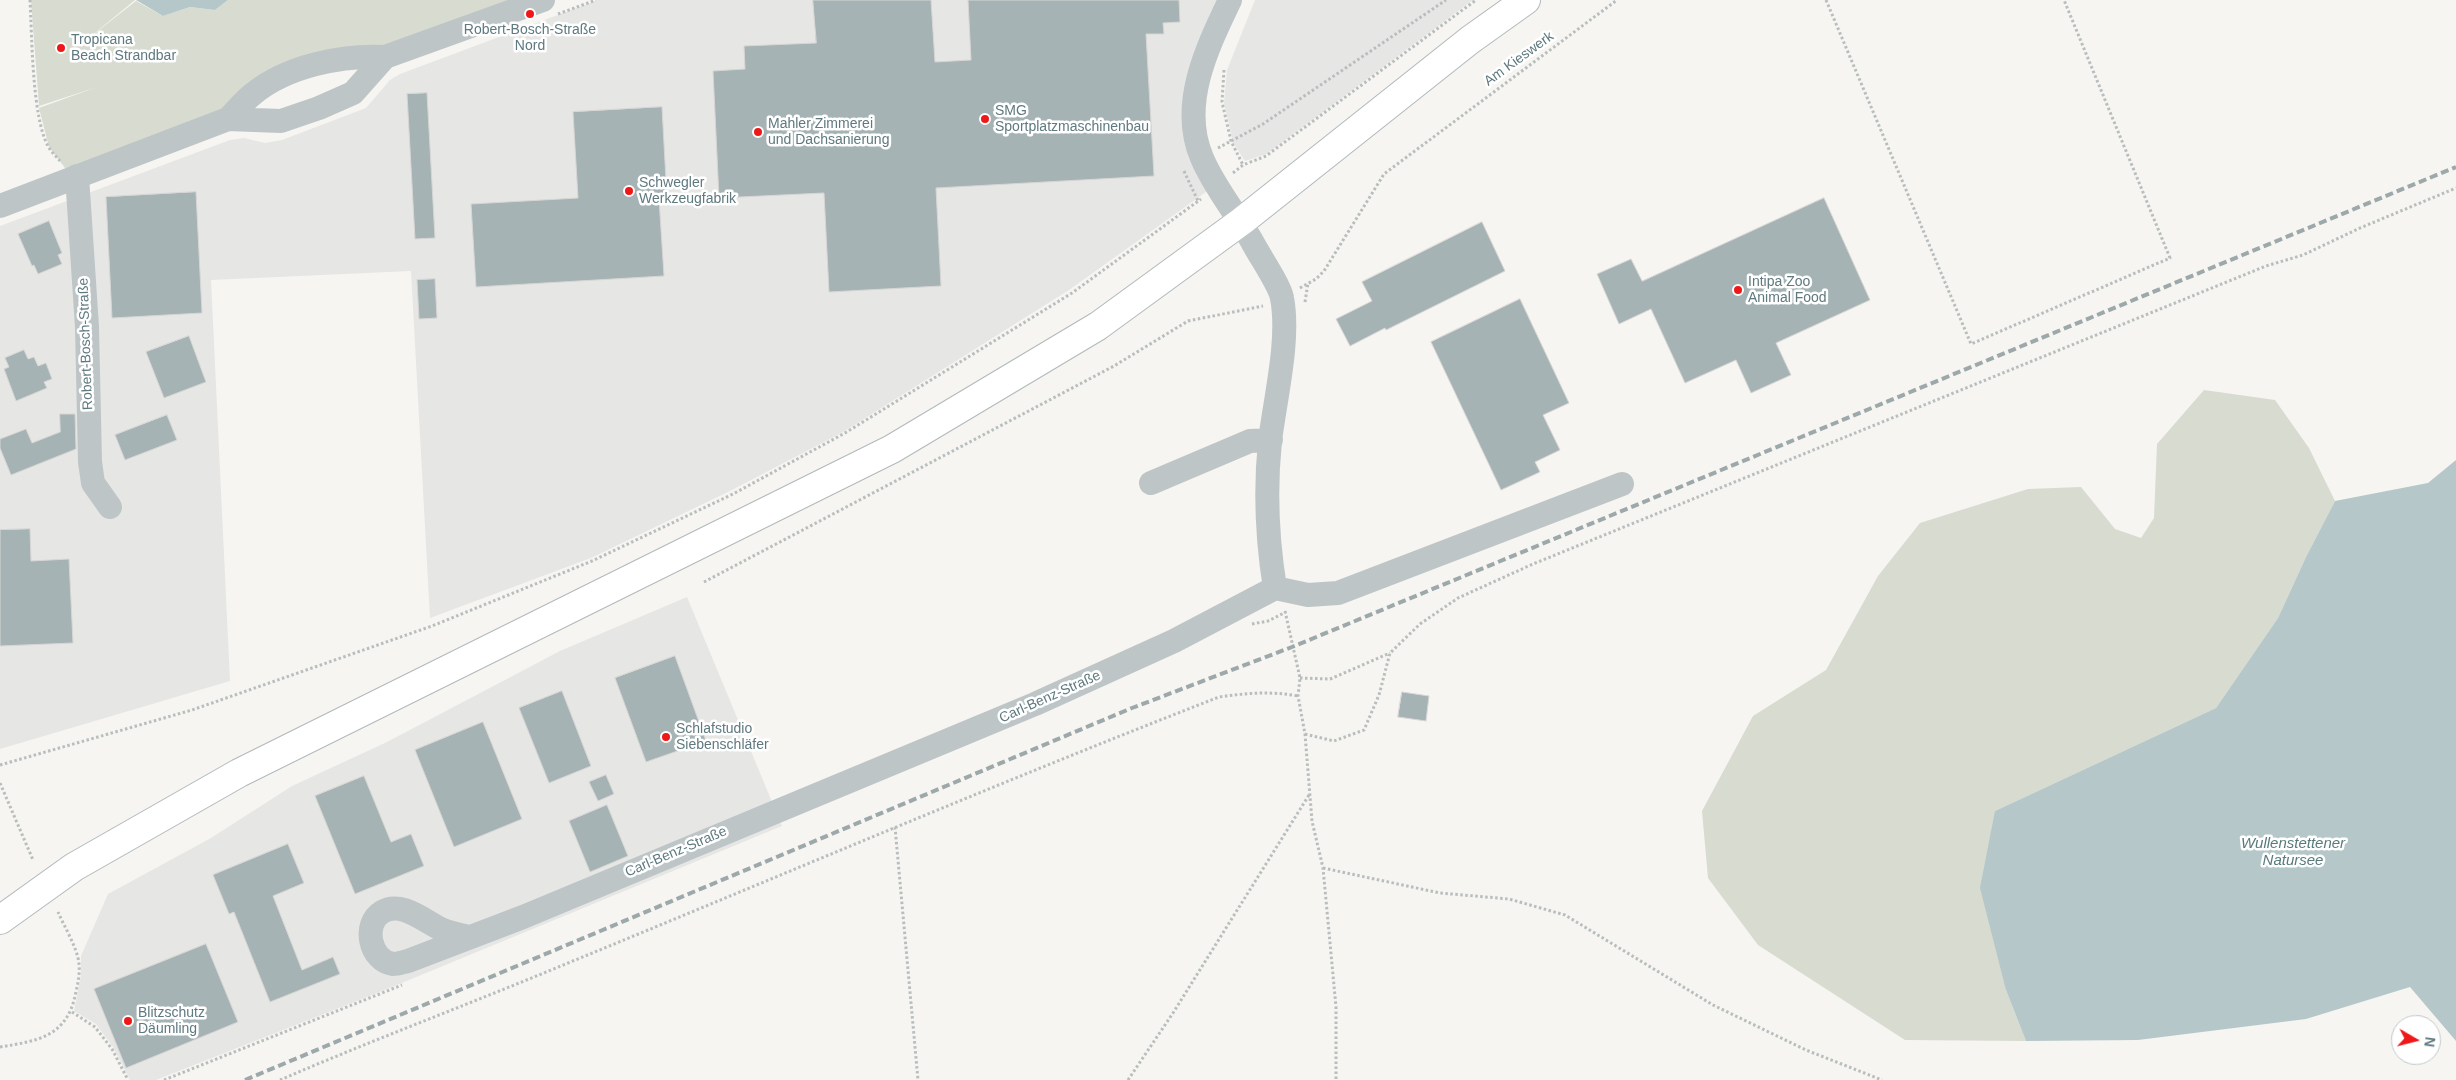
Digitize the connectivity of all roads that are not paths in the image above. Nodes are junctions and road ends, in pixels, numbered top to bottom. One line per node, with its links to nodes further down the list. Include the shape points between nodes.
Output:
1 (543, 0): 4 (street)
2 (1230, 0): 8 (street, via 1200,69 1193,108 1201,157)
3 (1526, 0): 8 (main road, via 1470,40)
4 (384, 57): 5 (street, via 338,58 305,68 268,83 252,94); 5 (street, via 353,93 319,108 281,121)
5 (228, 119): 6 (street)
6 (74, 178): 7 (street); 12 (street, Robert-Bosch-Straße, via 86,327 90,462 93,483)
7 (0, 206)
8 (1242, 221): 9 (street, via 1282,297 1283,338); 14 (main road, via 1098,326 892,449 239,773 74,867)
9 (1270, 440): 10 (street, via 1250,441); 13 (street, via 1268,545)
10 (1151, 483)
11 (1622, 484): 13 (street, via 1338,593)
12 (110, 507)
13 (1285, 598): 15 (street, Carl-Benz-Straße, via 1174,641 1035,704)
14 (0, 920)
15 (469, 937)

